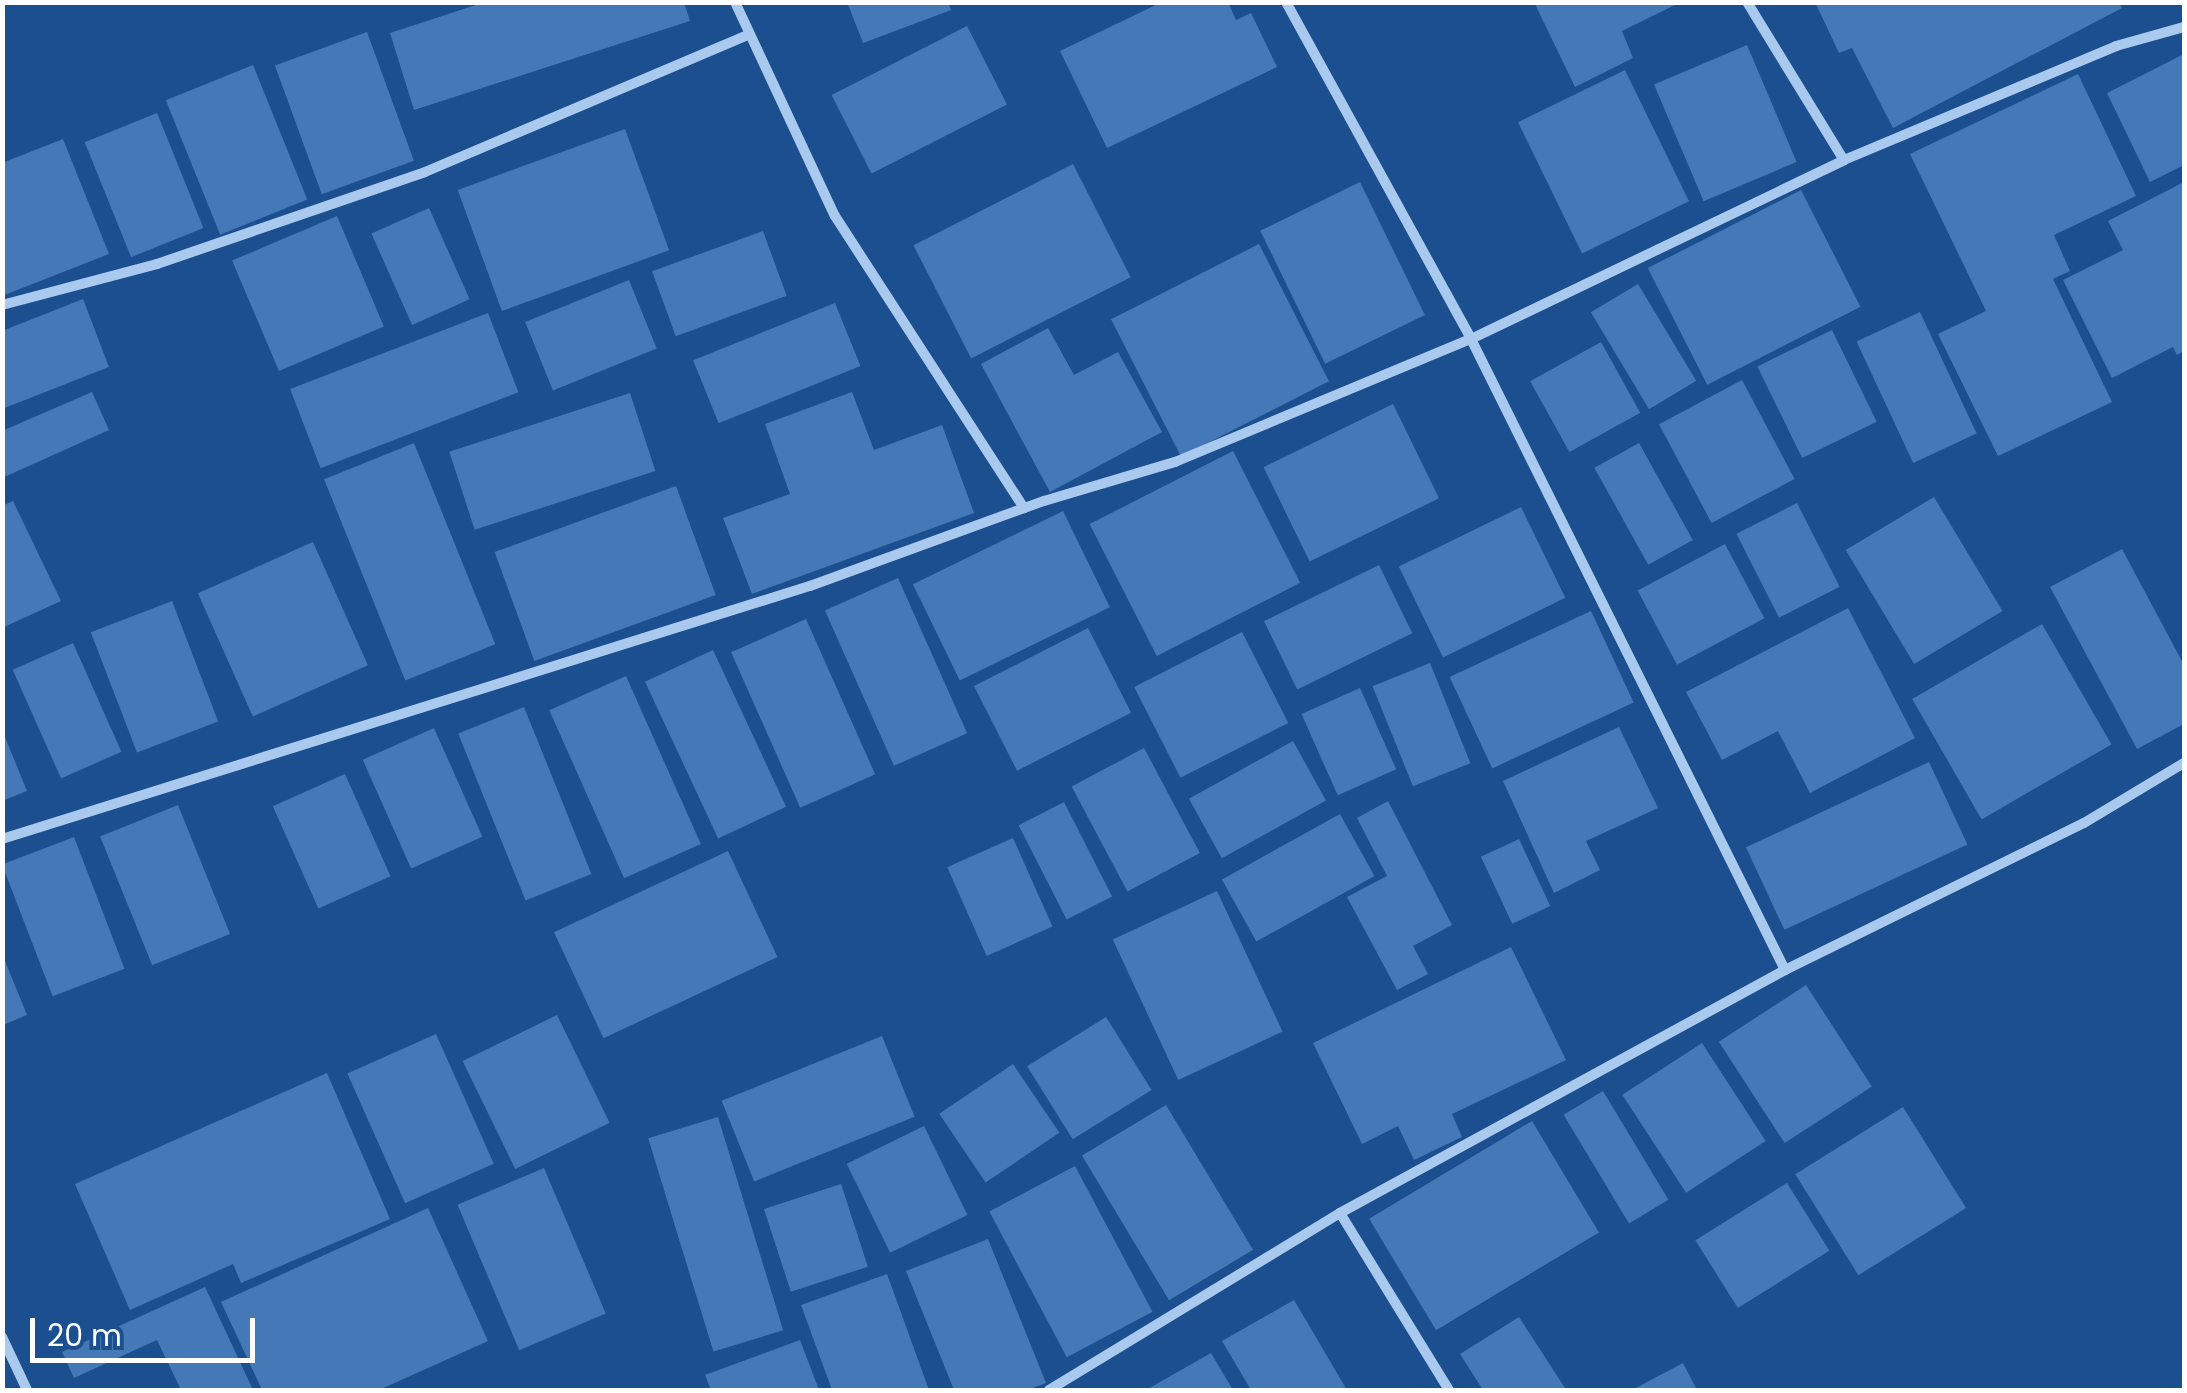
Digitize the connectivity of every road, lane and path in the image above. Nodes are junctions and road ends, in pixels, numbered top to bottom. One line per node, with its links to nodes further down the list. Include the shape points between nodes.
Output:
1 (735, 2): 5 (street)
2 (1286, 2): 8 (street)
3 (1747, 2): 6 (street)
4 (2184, 26): 6 (street, via 2116,46)
5 (746, 36): 7 (street, via 425,172 157,264); 9 (street, via 835,216)
6 (1844, 160): 8 (street)
7 (2, 306)
8 (1471, 339): 9 (street, via 1175,462); 12 (street)
9 (1024, 508): 11 (street, via 810,586)
10 (2184, 763): 12 (street, via 2084,822)
11 (2, 839)
12 (1785, 970): 13 (street)
13 (1340, 1214): 16 (street); 17 (street)
14 (2, 1336): 15 (street)
15 (27, 1390)
16 (1049, 1390)
17 (1449, 1390)

